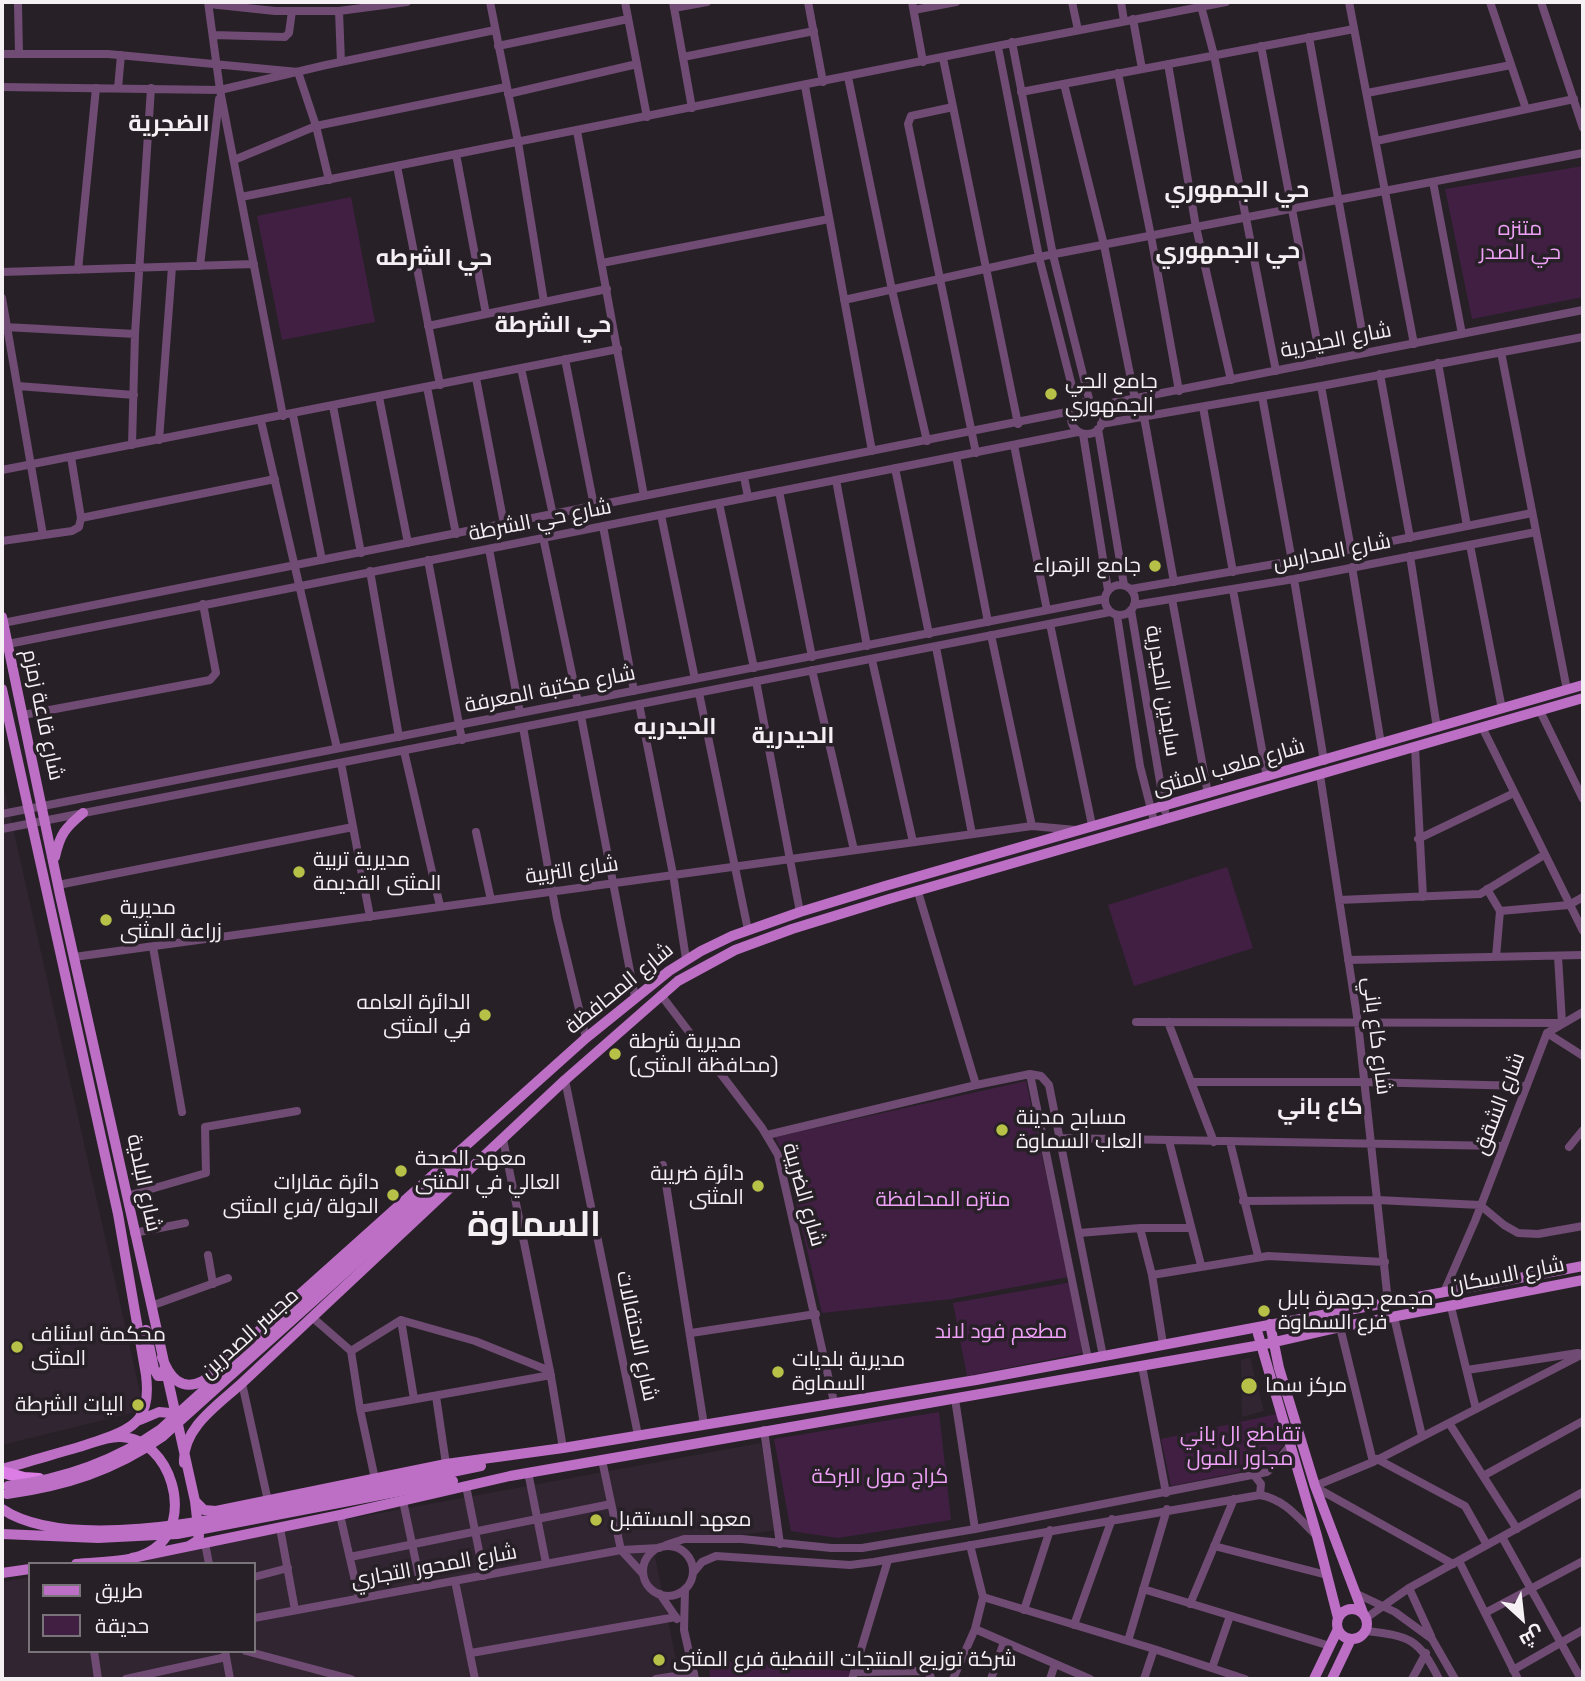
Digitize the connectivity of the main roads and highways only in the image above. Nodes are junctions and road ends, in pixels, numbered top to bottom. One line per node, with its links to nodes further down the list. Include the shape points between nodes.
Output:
1 (2, 620): 2 (main road, شارع قاعة زمزم)
2 (16, 680): 3 (main road); 12 (main road, شارع قاعة زمزم)
3 (2, 682)
4 (1583, 685): 7 (main road, شارع ملعب المثنى)
5 (2, 689): 13 (main road, شارع قاعة زمزم)
6 (1583, 698): 8 (main road, شارع ملعب المثنى)
7 (1405, 737): 8 (main road); 9 (main road, شارع ملعب المثنى, via 1208,794)
8 (1411, 748): 9 (main road, شارع ملعب المثنى)
9 (1165, 812): 11 (main road, شارع ملعب المثنى)
10 (83, 813): 14 (main road, via 66,828)
11 (1152, 816): 15 (main road, شارع ملعب المثنى, via 1092,825); 16 (main road, شارع ملعب المثنى)
12 (45, 821): 14 (main road, شارع البلدية)
13 (31, 824): 17 (main road, شارع البلدية)
14 (53, 863): 17 (main road, شارع البلدية, via 74,957)
15 (885, 886): 16 (main road); 18 (main road, شارع المحافظة, via 748,930 686,959 586,1038)
16 (889, 899): 19 (main road, شارع المحافظة, via 792,929 695,970 661,995)
17 (76, 992): 23 (main road, شارع البلدية); 29 (main road, شارع البلدية)
18 (482, 1133): 20 (main road, مجسر الصدرين); 29 (main road, via 203,1381 180,1384)
19 (499, 1143): 20 (main road, مجسر الصدرين); 36 (main road, via 192,1431)
20 (454, 1170): 39 (main road, مجسر الصدرين, bridge, via 168,1423 117,1455); 42 (main road, مجسر الصدرين, bridge, via 162,1437 88,1477)
21 (1583, 1266): 24 (main road, شارع الاسكان)
22 (1583, 1280): 25 (main road, شارع الاسكان)
23 (131, 1288): 29 (main road, via 158,1376 164,1374); 32 (main road, شارع البلدية, via 148,1392 146,1409)
24 (1270, 1324): 26 (main road, شارع الاسكان); 27 (main road)
25 (1308, 1333): 27 (main road, شارع الاسكان); 30 (main road, via 1291,1342)
26 (1258, 1335): 27 (main road, شارع الاسكان); 28 (main road); 30 (main road); 38 (main road, شارع الاسكان, via 1163,1344 517,1455)
27 (1273, 1342): 30 (main road)
28 (1211, 1353): 30 (main road, via 1247,1353); 40 (main road)
29 (163, 1362): 31 (main road, شارع البلدية)
30 (1275, 1369): 53 (main road); 54 (main road)
31 (176, 1425): 32 (main road, via 170,1413 163,1411); 36 (main road, شارع البلدية)
32 (131, 1427): 33 (main road)
33 (100, 1440): 35 (main road); 49 (main road, via 125,1437 142,1443 160,1459 172,1485 174,1514 166,1535 152,1551)
34 (2, 1462): 35 (main road)
35 (27, 1462): 37 (main road)
36 (184, 1463): 43 (main road, شارع البلدية)
37 (2, 1471): 39 (highway, bridge, via 33,1479)
38 (450, 1472): 40 (main road); 44 (main road, via 375,1479); 45 (main road, bridge, via 161,1527 51,1528 26,1522); 46 (main road, bridge, via 177,1534 98,1538)
39 (58, 1476): 41 (main road, مجسر الصدرين, bridge)
40 (510, 1476): 47 (main road)
41 (2, 1487)
42 (2, 1495)
43 (195, 1502): 44 (main road, via 212,1511); 48 (main road, شارع البلدية, via 200,1536)
44 (242, 1506): 47 (main road, via 232,1510 230,1522 236,1533)
45 (2, 1508)
46 (2, 1534)
47 (250, 1534): 48 (main road)
48 (187, 1547): 49 (main road)
49 (132, 1558): 50 (main road)
50 (97, 1562)
51 (28, 1569): 52 (main road)
52 (2, 1573)
53 (1364, 1616): 54 (main road, via 1346,1610); 55 (main road, via 1366,1631)
54 (1338, 1623): 55 (main road, via 1341,1634); 56 (main road)
55 (1351, 1639): 57 (main road)
56 (1314, 1679)
57 (1332, 1679)

